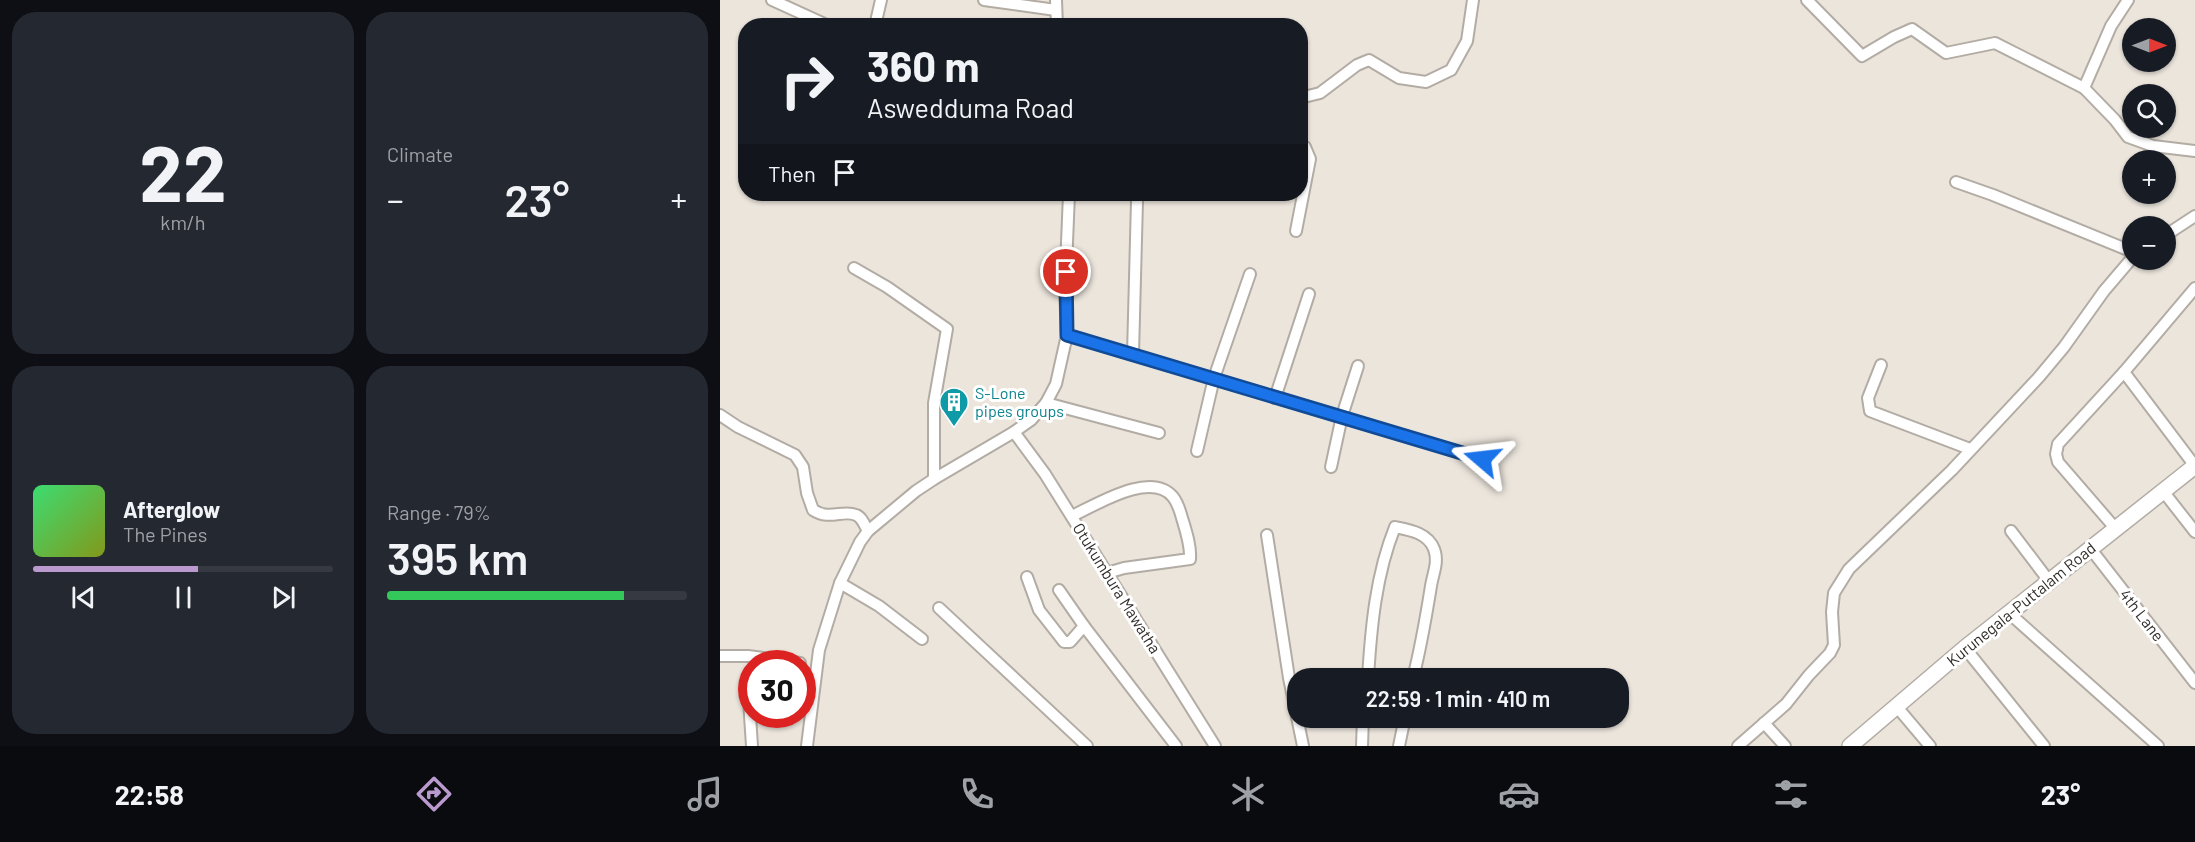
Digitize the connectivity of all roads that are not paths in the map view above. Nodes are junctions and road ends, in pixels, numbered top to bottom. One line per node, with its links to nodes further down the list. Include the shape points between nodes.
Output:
1 (772, 0): 8 (street)
2 (881, 0): 9 (street)
3 (984, 0): 7 (street)
4 (1473, 0): 11 (street, via 1467,41 1451,70 1426,82 1399,78 1369,60 1320,93)
5 (1807, 0): 10 (street, via 1862,56 1912,29 1946,53 1995,43)
6 (2128, 0): 10 (street, via 2111,26)
7 (1056, 5)
8 (811, 18)
9 (876, 18)
10 (2084, 88): 12 (street, via 2128,136 2153,147)
11 (1308, 96)
12 (2195, 151)
13 (1308, 154): 14 (street)
14 (1308, 169)
15 (1956, 182): 22 (street)
16 (1069, 201): 28 (street)
17 (1137, 201): 29 (street)
18 (1302, 201): 21 (street)
19 (2195, 216): 20 (street)
20 (2176, 229)
21 (1296, 231)
22 (2122, 247)
23 (854, 267): 45 (street, via 947,329 934,403)
24 (2122, 270): 40 (street, via 2039,377)
25 (1250, 274): 33 (street)
26 (2194, 292): 32 (street)
27 (1310, 294): 34 (street)
28 (1067, 335): 29 (street); 35 (street, via 1056,384)
29 (1133, 354): 33 (street)
30 (1881, 365): 40 (street, via 1868,398 1870,411)
31 (1358, 366): 37 (street)
32 (2124, 372): 43 (street); 48 (street, via 2067,433 2056,454 2058,462)
33 (1214, 378): 34 (street); 41 (street)
34 (1275, 398): 37 (street)
35 (1046, 403): 38 (street); 39 (street)
36 (720, 415): 49 (street, via 795,455 803,467 813,510 826,516 855,514)
37 (1342, 416): 42 (street); 44 (street)
38 (1014, 432): 45 (street); 47 (street, Otukumbura Mawatha)
39 (1159, 433)
40 (1970, 448): 71 (street, via 1849,569 1834,593 1834,645 1830,653)
41 (1197, 450)
42 (1482, 459)
43 (2195, 466): 46 (highway, Kurunegala-Puttalam Road)
44 (1331, 467)
45 (934, 479): 49 (street)
46 (2163, 491): 48 (highway, Kurunegala-Puttalam Road); 51 (street)
47 (1072, 516): 54 (street, Otukumbura Mawatha); 54 (street, via 1146,485 1173,495 1184,522 1190,559)
48 (2115, 528): 53 (highway, Kurunegala-Puttalam Road)
49 (868, 531): 57 (street)
50 (2011, 531): 56 (street)
51 (2195, 532)
52 (1267, 535): 81 (street)
53 (2090, 548): 56 (highway, Kurunegala-Puttalam Road); 69 (street, 4th Lane)
54 (1107, 573): 80 (street, Otukumbura Mawatha)
55 (1027, 577): 61 (street, via 1039,610 1064,642 1070,642)
56 (2049, 581): 60 (highway, Kurunegala-Puttalam Road)
57 (840, 583): 62 (street, via 879,606); 66 (street)
58 (1059, 590): 61 (street)
59 (939, 608): 78 (street)
60 (2009, 613): 63 (highway, Kurunegala-Puttalam Road); 89 (street)
61 (1084, 626): 79 (street)
62 (922, 639)
63 (1965, 648): 70 (highway, Kurunegala-Puttalam Road); 88 (street)
64 (720, 656): 65 (street)
65 (738, 656)
66 (816, 666)
67 (1369, 668): 68 (street, via 1381,571 1395,527 1430,541 1436,558)
68 (1416, 668)
69 (2195, 683)
70 (1897, 706): 86 (highway, Kurunegala-Puttalam Road); 87 (street)
71 (1764, 723): 84 (street); 85 (street)
72 (751, 728): 76 (street)
73 (809, 728): 77 (street)
74 (1363, 728): 82 (street)
75 (1402, 728): 83 (street)
76 (752, 746)
77 (807, 746)
78 (1087, 746)
79 (1176, 746)
80 (1215, 746)
81 (1303, 746)
82 (1362, 746)
83 (1398, 746)
84 (1738, 746)
85 (1785, 746)
86 (1850, 746)
87 (1930, 746)
88 (2044, 746)
89 (2158, 746)

